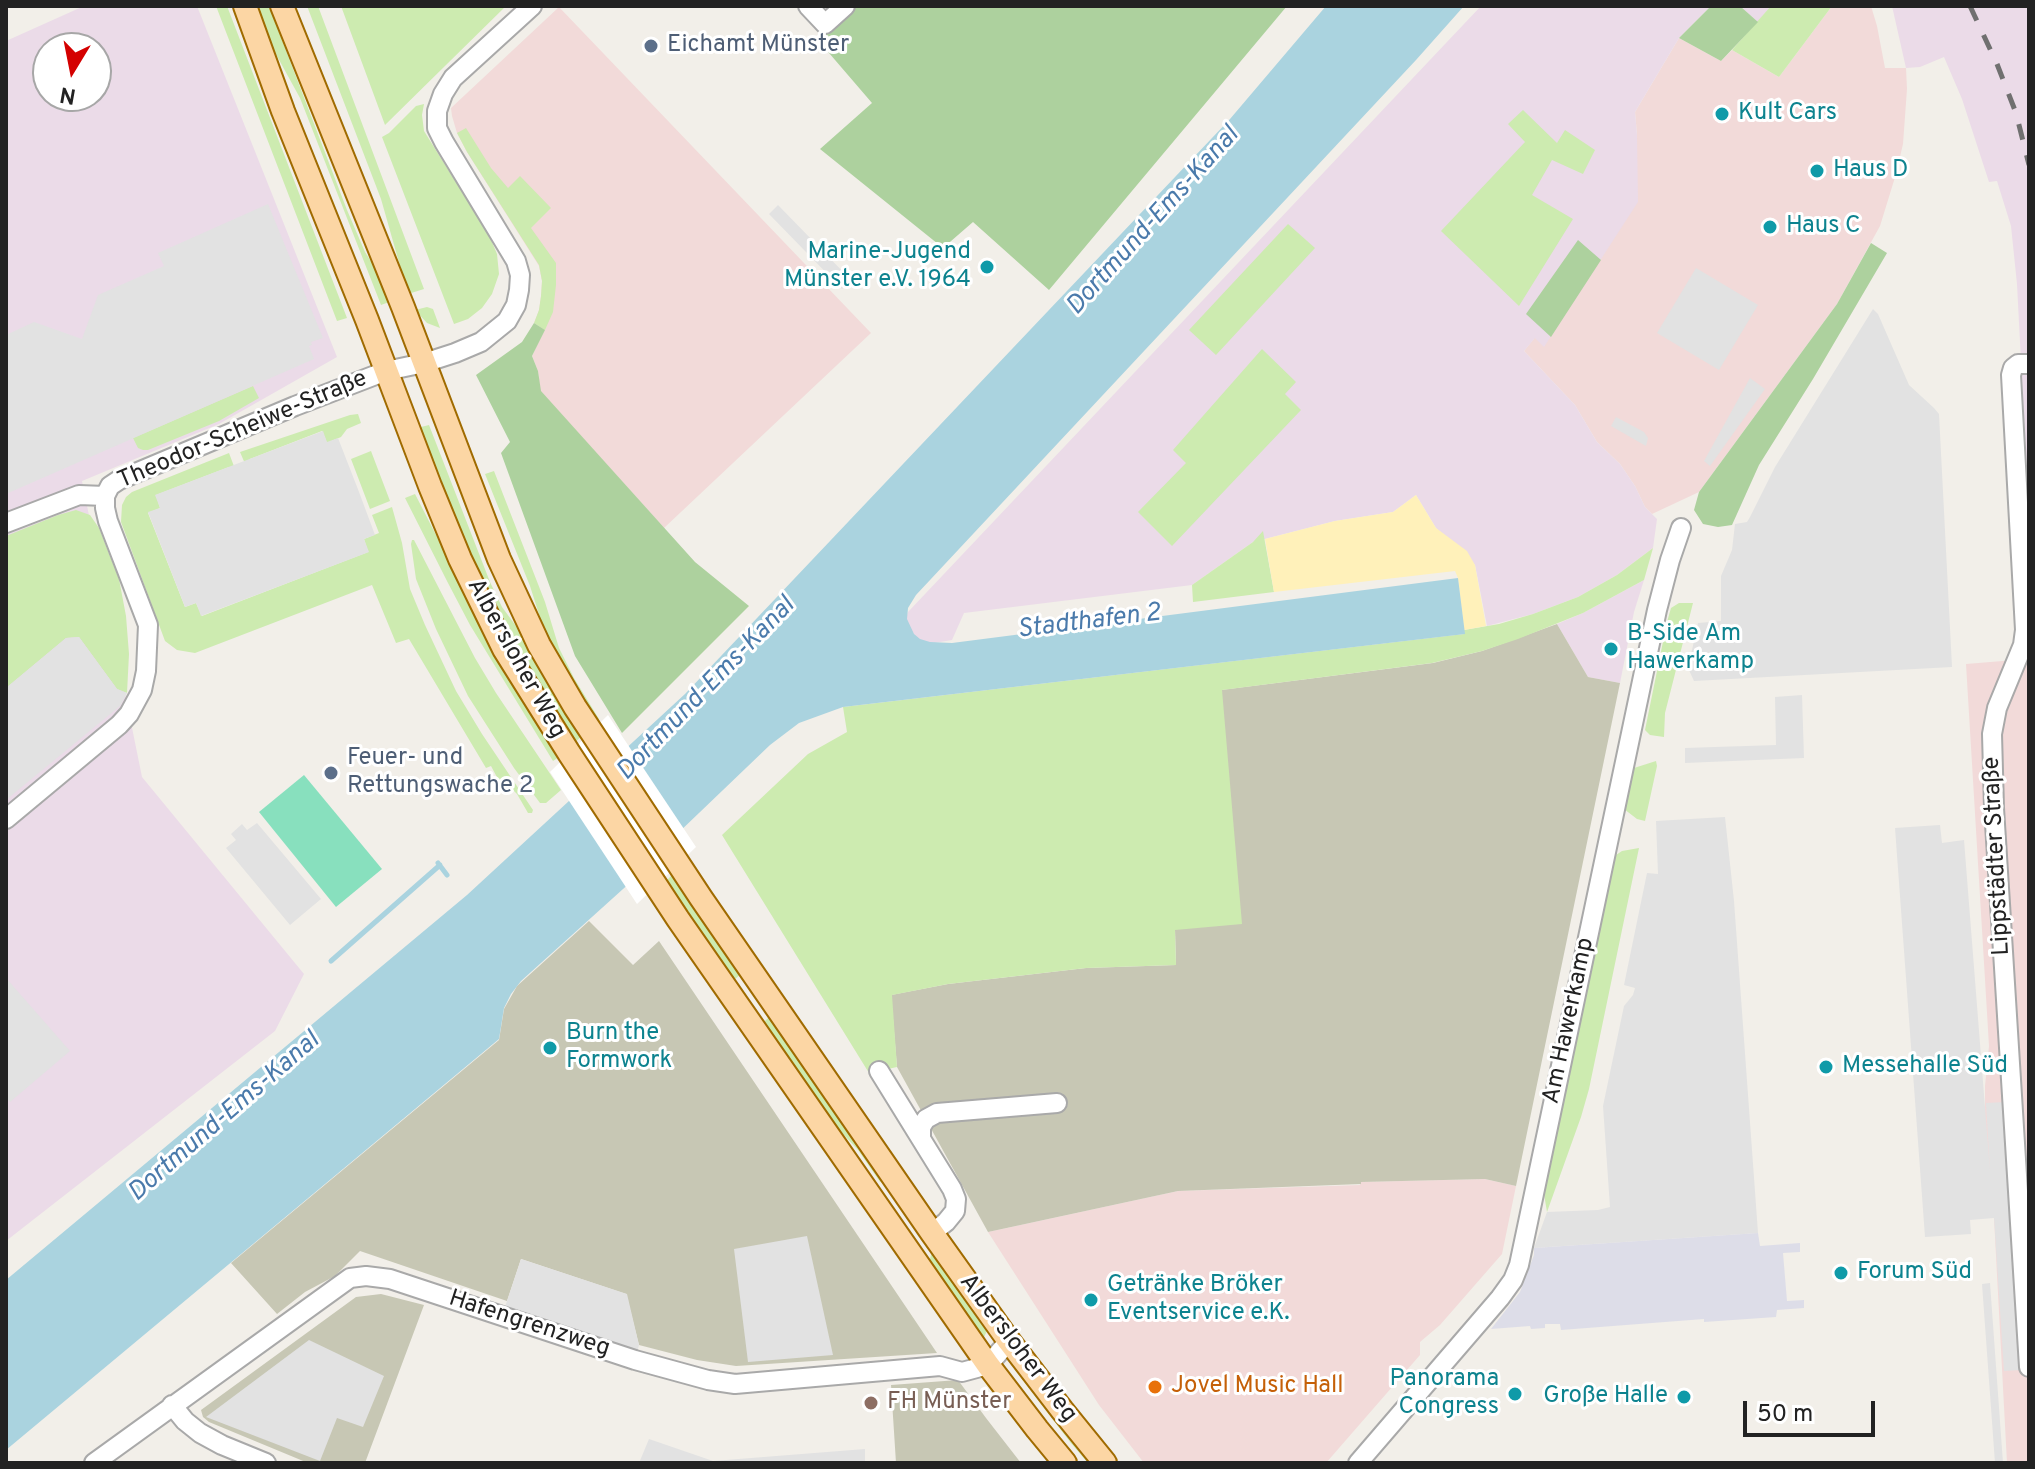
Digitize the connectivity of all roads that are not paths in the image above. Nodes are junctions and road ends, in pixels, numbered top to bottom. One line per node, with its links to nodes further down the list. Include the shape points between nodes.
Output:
1 (245, 6): 8 (main road, Albersloher Weg)
2 (282, 6): 6 (main road, Albersloher Weg)
3 (532, 6): 6 (street, Theodor-Scheiwe-Straße, via 453,78 437,111 444,142 516,261 516,305 507,321 481,342)
4 (808, 6): 5 (street, via 825,24)
5 (845, 6)
6 (424, 363): 8 (street, Theodor-Scheiwe-Straße); 16 (main road, Albersloher Weg, via 499,559 539,645 678,864)
7 (2029, 364): 20 (street, Lippstädter Straße, via 2018,364 2011,375 2025,630 1993,722 1992,751)
8 (386, 371): 9 (street, Theodor-Scheiwe-Straße, via 119,480); 17 (main road, Albersloher Weg, via 460,559 504,649 656,885)
9 (105, 496): 10 (street, Theodor-Scheiwe-Straße, via 79,495); 12 (street, Theodor-Scheiwe-Straße, via 108,521 148,625 142,690 119,725)
10 (6, 523)
11 (1681, 528): 26 (street, Am Hawerkamp, via 1657,610 1519,1265 1500,1298)
12 (6, 819)
13 (879, 1071): 15 (street)
14 (1057, 1103): 15 (street, via 937,1113 926,1119)
15 (921, 1138): 16 (street, via 956,1199 955,1211)
16 (932, 1233): 17 (main road); 18 (main road, Albersloher Weg)
17 (906, 1249): 19 (main road, Albersloher Weg)
18 (1009, 1341): 19 (street); 25 (main road, Albersloher Weg)
19 (988, 1365): 21 (street, Hafengrenzweg, via 962,1372 940,1366 735,1384 635,1360 390,1279 366,1276 350,1278); 24 (main road, Albersloher Weg)
20 (2029, 1367)
21 (172, 1405): 22 (street, Hafengrenzweg); 23 (street, via 200,1433)
22 (94, 1463)
23 (266, 1463)
24 (1065, 1463)
25 (1105, 1463)
26 (1358, 1463)

